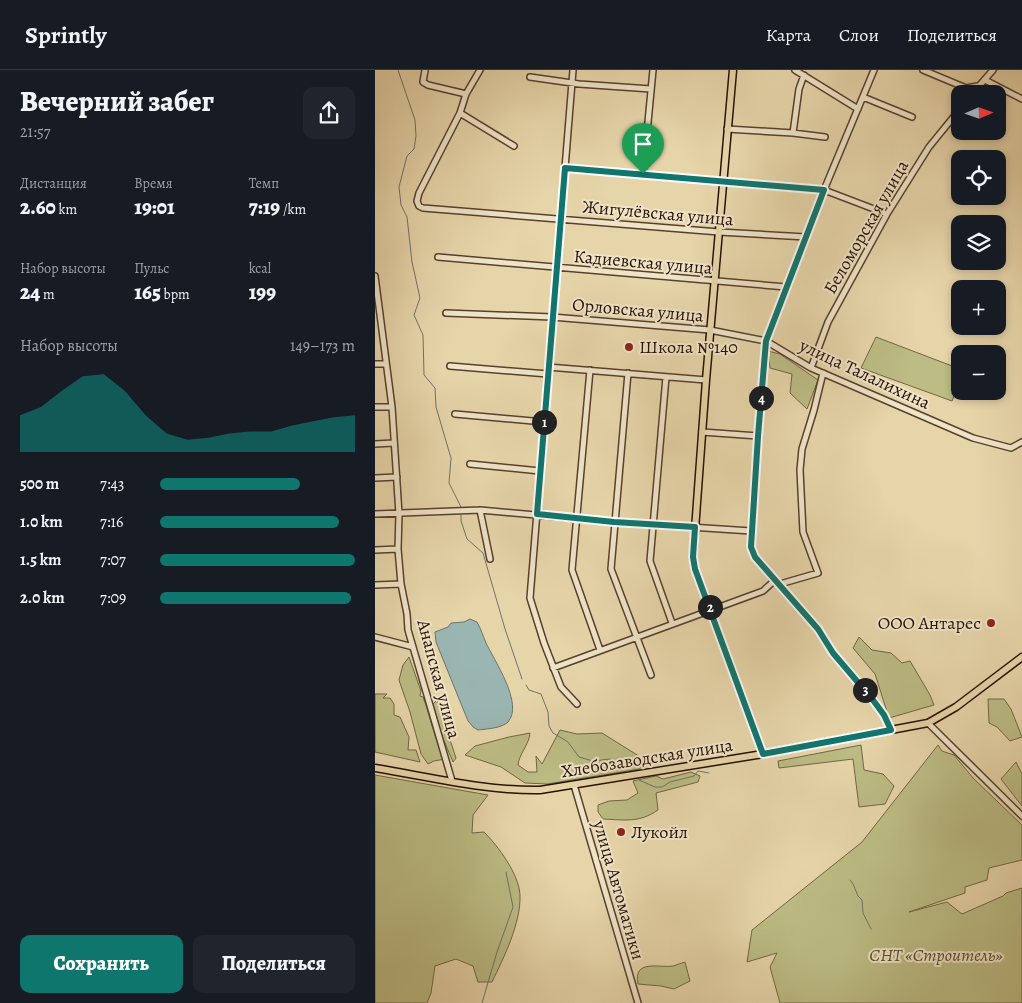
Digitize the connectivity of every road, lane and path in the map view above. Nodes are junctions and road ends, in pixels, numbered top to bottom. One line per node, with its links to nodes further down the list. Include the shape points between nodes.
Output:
1 (425, 70): 17 (street, via 423,82 428,85)
2 (480, 70): 17 (street)
3 (573, 70): 13 (street)
4 (653, 70): 16 (street)
5 (733, 70): 24 (main road)
6 (795, 70): 10 (street)
7 (874, 70): 18 (street)
8 (923, 70): 14 (street)
9 (993, 70): 12 (street)
10 (805, 75): 20 (street); 25 (street, via 799,88)
11 (530, 77): 13 (street)
12 (985, 80): 15 (street); 19 (street)
13 (571, 82): 16 (street); 28 (street)
14 (959, 85)
15 (979, 85)
16 (651, 88): 29 (street)
17 (466, 94): 21 (street)
18 (863, 97): 20 (street); 22 (street)
19 (1022, 99)
20 (858, 109): 31 (street)
21 (460, 113): 27 (street); 33 (street, Жигулёвская улица, via 419,193 419,206)
22 (912, 117)
23 (951, 120): 32 (street, Беломорская улица, via 929,146)
24 (727, 130): 25 (street); 30 (main road)
25 (793, 133): 26 (street)
26 (825, 137)
27 (514, 146)
28 (565, 168): 29 (street); 33 (street)
29 (643, 174): 30 (street)
30 (723, 182): 31 (street); 34 (main road)
31 (824, 190): 32 (street); 35 (street)
32 (887, 214): 50 (street, Беломорская улица, via 828,322)
33 (561, 218): 34 (street, Жигулёвская улица); 37 (street)
34 (719, 232): 35 (street, Жигулёвская улица); 39 (main road)
35 (806, 238): 40 (street)
36 (437, 257): 37 (street, Кадиевская улица)
37 (557, 268): 39 (street, Кадиевская улица); 43 (street)
38 (375, 276): 42 (street, Анапская улица)
39 (715, 282): 40 (street, Кадиевская улица); 44 (main road)
40 (786, 287): 45 (street)
41 (446, 313): 43 (street, Орловская улица)
42 (377, 314): 47 (street, Анапская улица, via 385,344)
43 (552, 317): 44 (street, Орловская улица); 49 (street)
44 (711, 330): 45 (street, Орловская улица); 56 (main road)
45 (766, 341): 50 (street, улица Талалихина); 62 (street)
46 (375, 364): 47 (street)
47 (386, 364): 58 (street, Анапская улица)
48 (451, 366): 54 (street)
49 (549, 367): 51 (street); 54 (street)
50 (811, 368): 53 (street, улица Талалихина)
51 (590, 370): 52 (street); 74 (street)
52 (628, 373): 55 (street); 75 (street)
53 (823, 373): 63 (street, улица Талалихина, via 973,438 1011,448); 82 (street, via 800,470 803,532 819,573)
54 (548, 374): 60 (street)
55 (666, 376): 56 (street); 76 (street)
56 (706, 380): 61 (main road)
57 (375, 407): 58 (street)
58 (392, 407): 64 (street, Анапская улица)
59 (455, 414): 60 (street)
60 (544, 422): 67 (street)
61 (702, 432): 62 (street); 77 (main road)
62 (758, 436): 78 (street)
63 (1022, 442)
64 (393, 443): 65 (street); 68 (street, Анапская улица)
65 (375, 444)
66 (470, 464): 67 (street)
67 (540, 471): 73 (street)
68 (397, 477): 69 (street); 72 (street, Анапская улица)
69 (375, 478)
70 (480, 510): 72 (street); 73 (street); 81 (street)
71 (375, 514): 72 (street)
72 (399, 514): 79 (street, Анапская улица)
73 (537, 514): 74 (street); 92 (street, via 530,598)
74 (577, 518): 75 (street); 90 (street, via 572,570)
75 (614, 522): 76 (street); 88 (street, via 611,569)
76 (653, 523): 77 (street); 86 (street, via 650,562)
77 (695, 527): 78 (street); 85 (main road, via 695,569)
78 (751, 531): 82 (street, via 755,557)
79 (398, 549): 80 (street); 83 (street, Анапская улица)
80 (375, 550)
81 (490, 559)
82 (777, 582): 85 (street, via 763,591); 96 (street, via 873,700)
83 (401, 584): 84 (street); 89 (street, Анапская улица)
84 (375, 586)
85 (711, 610): 86 (street); 97 (main road)
86 (672, 623): 88 (street)
87 (375, 637): 89 (street)
88 (636, 637): 90 (street); 93 (street)
89 (413, 647): 99 (street, Анапская улица)
90 (601, 650): 92 (street)
91 (1022, 658): 95 (main road, Хлебозаводская улица, via 956,707)
92 (553, 668): 94 (street, via 561,687)
93 (651, 676)
94 (577, 704)
95 (928, 723): 96 (main road, Хлебозаводская улица); 101 (street)
96 (891, 730): 97 (main road, Хлебозаводская улица)
97 (763, 754): 100 (main road, Хлебозаводская улица)
98 (375, 768): 99 (main road, Хлебозаводская улица)
99 (452, 781): 100 (main road, Хлебозаводская улица, via 514,791)
100 (575, 785): 102 (street, улица Автоматики)
101 (1022, 816)
102 (638, 1003)

